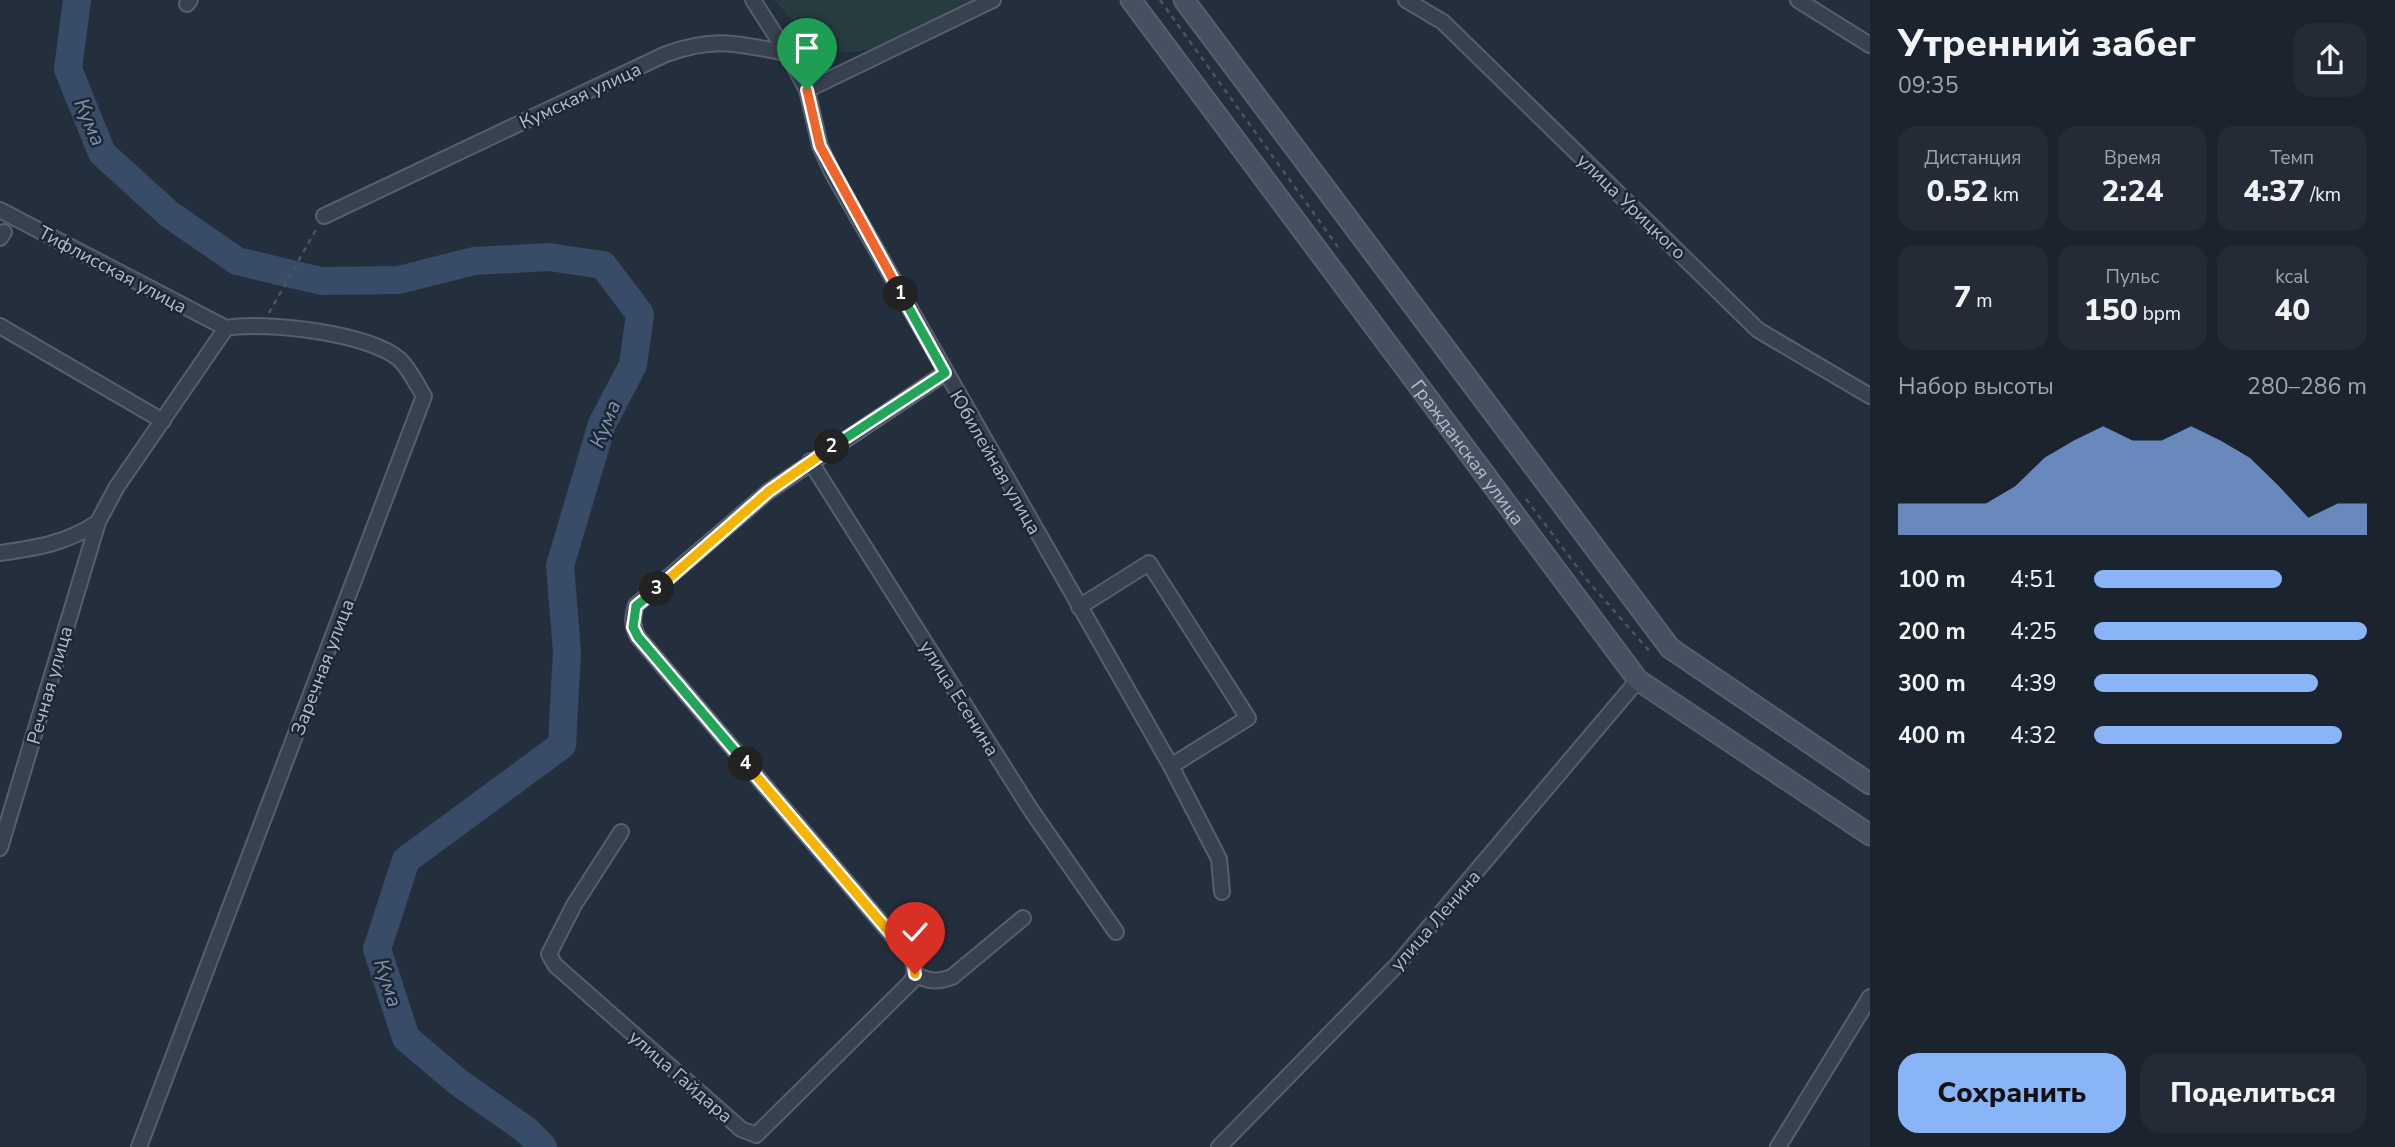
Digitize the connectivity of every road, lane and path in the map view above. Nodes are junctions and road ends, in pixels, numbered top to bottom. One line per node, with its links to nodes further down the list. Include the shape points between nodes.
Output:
1 (753, 0): 8 (street)
2 (993, 0): 9 (street)
3 (1131, 0): 22 (street, Гражданская улица)
4 (1184, 0): 24 (street, via 1670,648)
5 (1406, 0): 16 (street, улица Урицкого, via 1443,22 1758,330)
6 (1798, 0): 7 (street)
7 (1870, 45)
8 (787, 53): 9 (street, Юбилейная улица); 11 (street, Кумская улица, via 726,42 697,43)
9 (807, 90): 15 (street, Юбилейная улица, via 820,146 832,172)
10 (0, 210): 14 (street, Тифлисская улица)
11 (324, 216): 12 (path)
12 (262, 325): 14 (street, Заречная улица); 33 (street, Заречная улица, via 370,342 401,360 424,396)
13 (0, 326): 17 (street)
14 (226, 328): 17 (street, Речная улица)
15 (945, 373): 18 (street); 21 (street, Юбилейная улица)
16 (1870, 396)
17 (163, 421): 19 (street, Речная улица)
18 (810, 461): 30 (street, улица Есенина, via 1031,810); 31 (street, via 636,606 633,627 913,960)
19 (98, 522): 20 (street, via 78,536 44,547); 27 (street, Речная улица)
20 (0, 553)
21 (1079, 607): 23 (street, Юбилейная улица); 23 (street, via 1149,563 1248,718)
22 (1638, 680): 26 (street, Гражданская улица); 34 (street, улица Ленина, via 1397,965)
23 (1171, 766): 28 (street, Юбилейная улица, via 1219,859)
24 (1870, 784)
25 (621, 832): 31 (street, улица Гайдара, via 549,954 555,965 741,1129 756,1135 766,1129)
26 (1870, 835)
27 (0, 848)
28 (1222, 892)
29 (1023, 918): 31 (street, via 952,977 925,980)
30 (1116, 932)
31 (915, 974)
32 (1870, 997): 35 (street)
33 (139, 1147)
34 (1219, 1147)
35 (1778, 1147)

